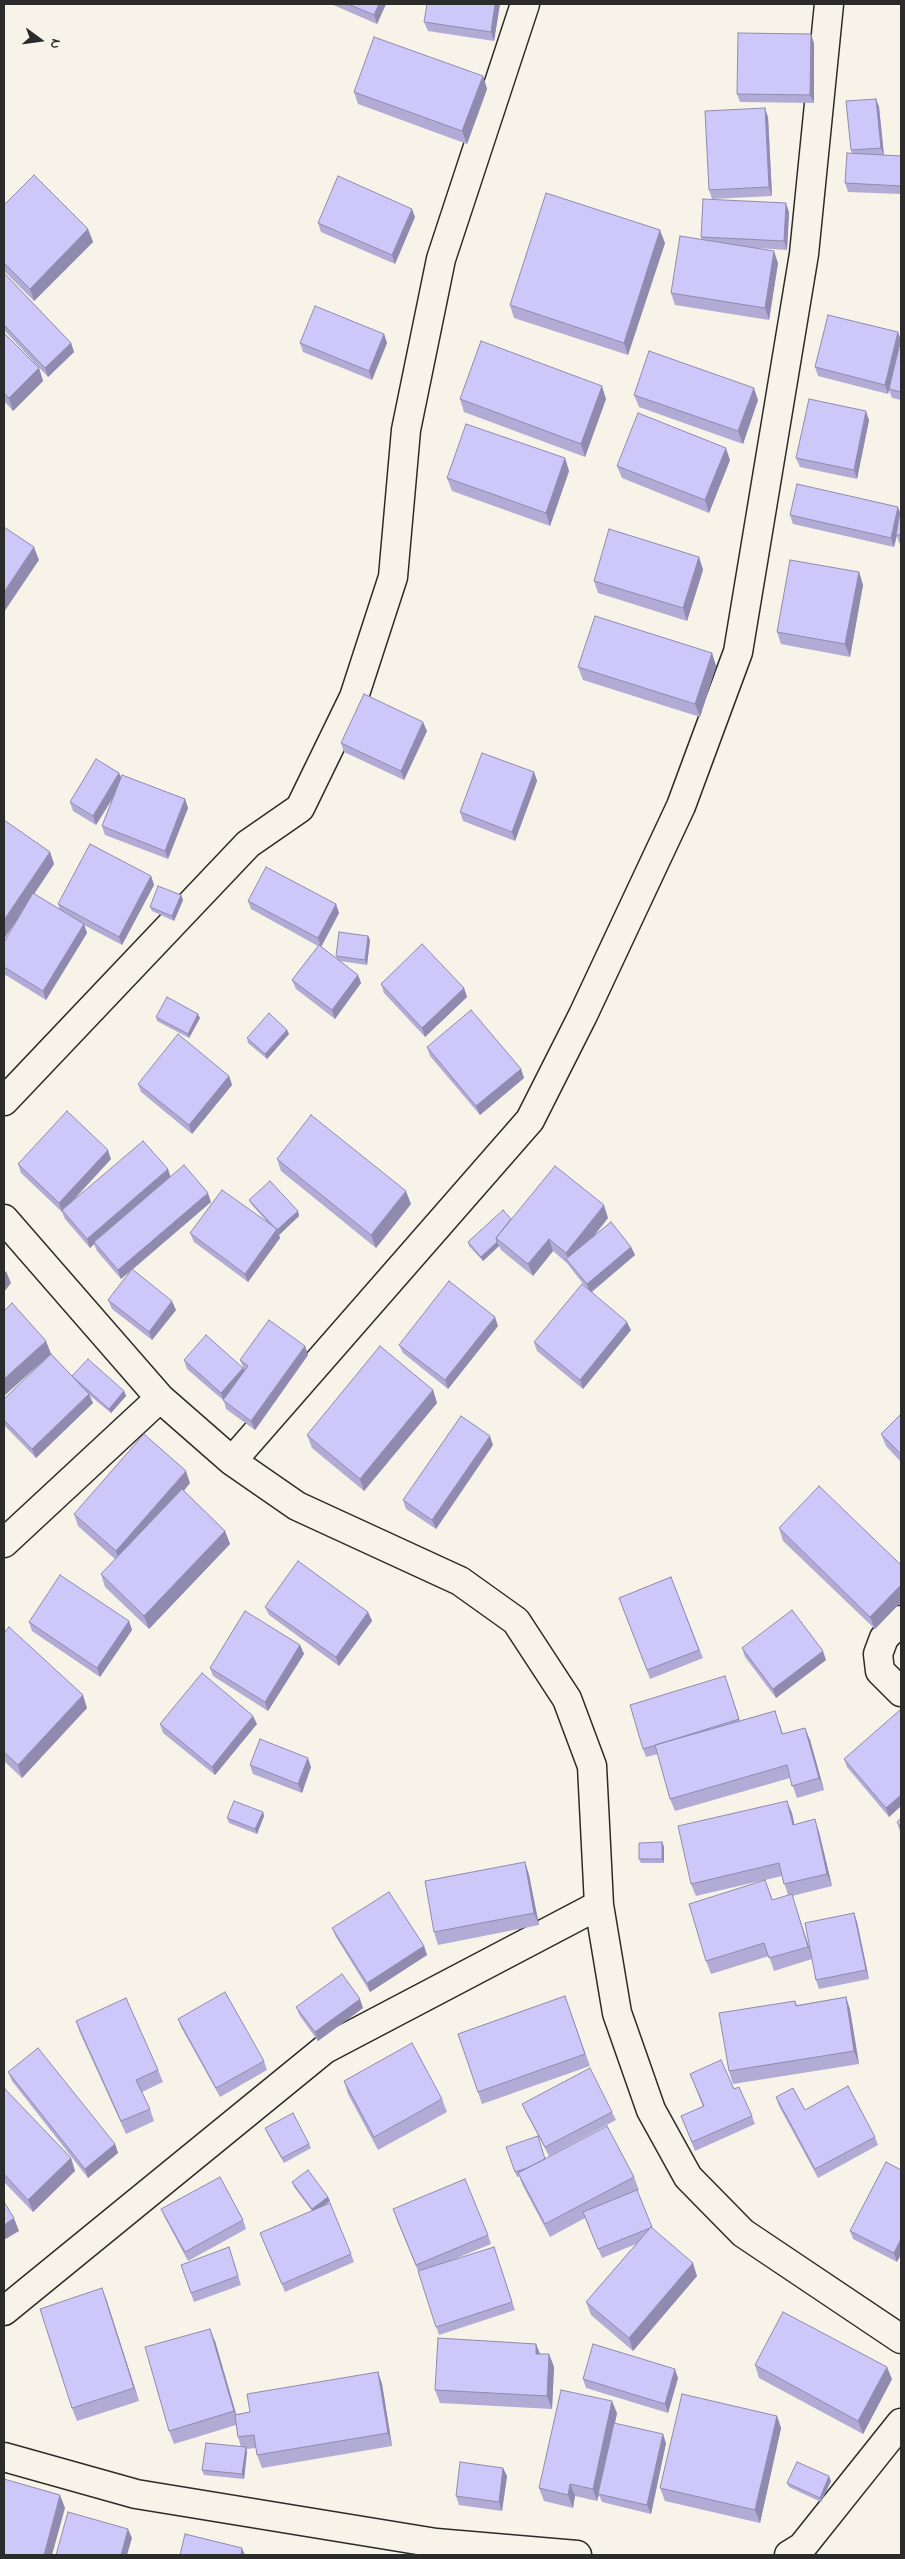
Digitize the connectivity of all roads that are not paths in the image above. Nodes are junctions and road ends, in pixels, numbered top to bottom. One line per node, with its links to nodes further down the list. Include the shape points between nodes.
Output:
1 (525, 4): 3 (street, via 441,259 406,430 393,577 354,697 300,808 248,844)
2 (829, 4): 6 (street, via 804,254 738,652 681,806 530,1120)
3 (4, 1101)
4 (4, 1219): 5 (street)
5 (160, 1398): 6 (street); 7 (street)
6 (232, 1461): 10 (street, via 297,1506 460,1581 516,1621 567,1699 592,1766)
7 (4, 1543)
8 (901, 1620): 9 (street, via 884,1638 878,1654 880,1670)
9 (901, 1692)
10 (599, 1906): 11 (street, via 324,2049); 12 (street, via 616,2013 651,2110 688,2177 742,2233)
11 (4, 2311)
12 (901, 2339)
13 (901, 2423): 16 (street, via 802,2547)
14 (4, 2457): 15 (street, via 136,2494 436,2543)
15 (577, 2555)
16 (789, 2555)

